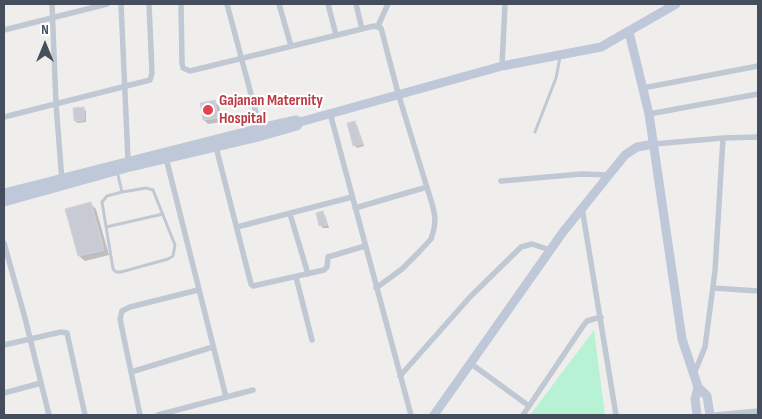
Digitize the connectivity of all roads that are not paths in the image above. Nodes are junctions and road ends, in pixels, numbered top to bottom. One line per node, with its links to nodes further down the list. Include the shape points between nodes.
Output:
1 (52, 4): 13 (street)
2 (107, 4): 13 (street)
3 (121, 4): 24 (street)
4 (149, 4): 24 (street, via 151,77 146,82)
5 (181, 4): 21 (street, via 183,68 190,71)
6 (227, 4): 21 (street)
7 (280, 4): 19 (street)
8 (328, 4): 18 (street)
9 (356, 4): 15 (street)
10 (388, 4): 14 (street)
11 (505, 4): 22 (street)
12 (676, 4): 17 (main road)
13 (53, 18): 16 (street); 28 (street)
14 (378, 26): 15 (street); 26 (street, via 384,33)
15 (362, 29): 18 (street)
16 (4, 30)
17 (629, 32): 20 (main road, via 601,47); 25 (main road)
18 (336, 35): 19 (street)
19 (291, 46): 21 (street)
20 (560, 55): 22 (main road); 34 (lane, via 556,78)
21 (241, 58): 33 (street)
22 (502, 66): 26 (main road)
23 (758, 66): 25 (street)
24 (125, 87): 28 (street); 40 (street)
25 (643, 88): 30 (main road)
26 (398, 94): 29 (main road); 45 (street)
27 (758, 94): 30 (street)
28 (56, 104): 31 (street); 44 (street)
29 (330, 113): 32 (main road); 48 (street)
30 (649, 114): 37 (main road)
31 (4, 117)
32 (300, 122): 33 (main road, via 296,120); 38 (main road, via 297,126)
33 (260, 128): 40 (main road)
34 (535, 132)
35 (758, 137): 36 (street)
36 (723, 138): 37 (street); 62 (street)
37 (654, 144): 42 (main road, via 630,150); 72 (main road, via 682,339)
38 (216, 147): 39 (main road); 55 (street)
39 (166, 158): 41 (main road); 63 (street)
40 (128, 160): 44 (main road)
41 (117, 171): 44 (main road); 46 (lane)
42 (609, 175): 43 (street); 51 (main road)
43 (501, 181)
44 (62, 182): 47 (main road); 49 (main road)
45 (427, 187): 50 (street); 61 (street, via 435,218 431,239 402,269)
46 (122, 192): 52 (lane, via 153,190); 54 (lane, via 107,196 102,202)
47 (4, 193)
48 (352, 197): 50 (street); 53 (street)
49 (4, 202)
50 (355, 208): 57 (street)
51 (582, 208): 58 (main road); 65 (street)
52 (163, 214): 54 (lane); 54 (lane, via 175,245 173,256 121,272 114,269)
53 (290, 214): 55 (street); 59 (street)
54 (106, 227)
55 (237, 227): 60 (street, via 252,286)
56 (4, 243): 66 (street)
57 (365, 246): 59 (street, via 330,256 326,269); 61 (street)
58 (550, 250): 70 (main road); 73 (street, via 532,244 521,247 470,297)
59 (308, 274): 60 (street)
60 (296, 277): 67 (street)
61 (376, 288): 73 (street)
62 (713, 288): 64 (street); 72 (street, via 705,347)
63 (198, 290): 69 (street); 71 (street, via 130,306 122,311 120,318)
64 (758, 291)
65 (601, 317): 79 (street, via 583,326); 88 (street)
66 (30, 338): 68 (street); 74 (street); 82 (street, via 67,333)
67 (312, 340)
68 (4, 344)
69 (213, 347): 71 (street); 78 (street)
70 (470, 363): 79 (street); 86 (main road)
71 (130, 372): 83 (street)
72 (694, 374): 75 (main road)
73 (400, 376): 85 (street)
74 (41, 383): 77 (street); 81 (street)
75 (698, 388): 89 (main road, via 695,399); 90 (main road, via 707,396)
76 (253, 390): 78 (street)
77 (4, 393)
78 (226, 397): 84 (street)
79 (529, 406): 87 (street)
80 (758, 411): 91 (street)
81 (49, 415)
82 (85, 415)
83 (140, 415)
84 (158, 415)
85 (411, 415)
86 (434, 415)
87 (523, 415)
88 (616, 415)
89 (697, 415)
90 (710, 415)
91 (716, 415)

